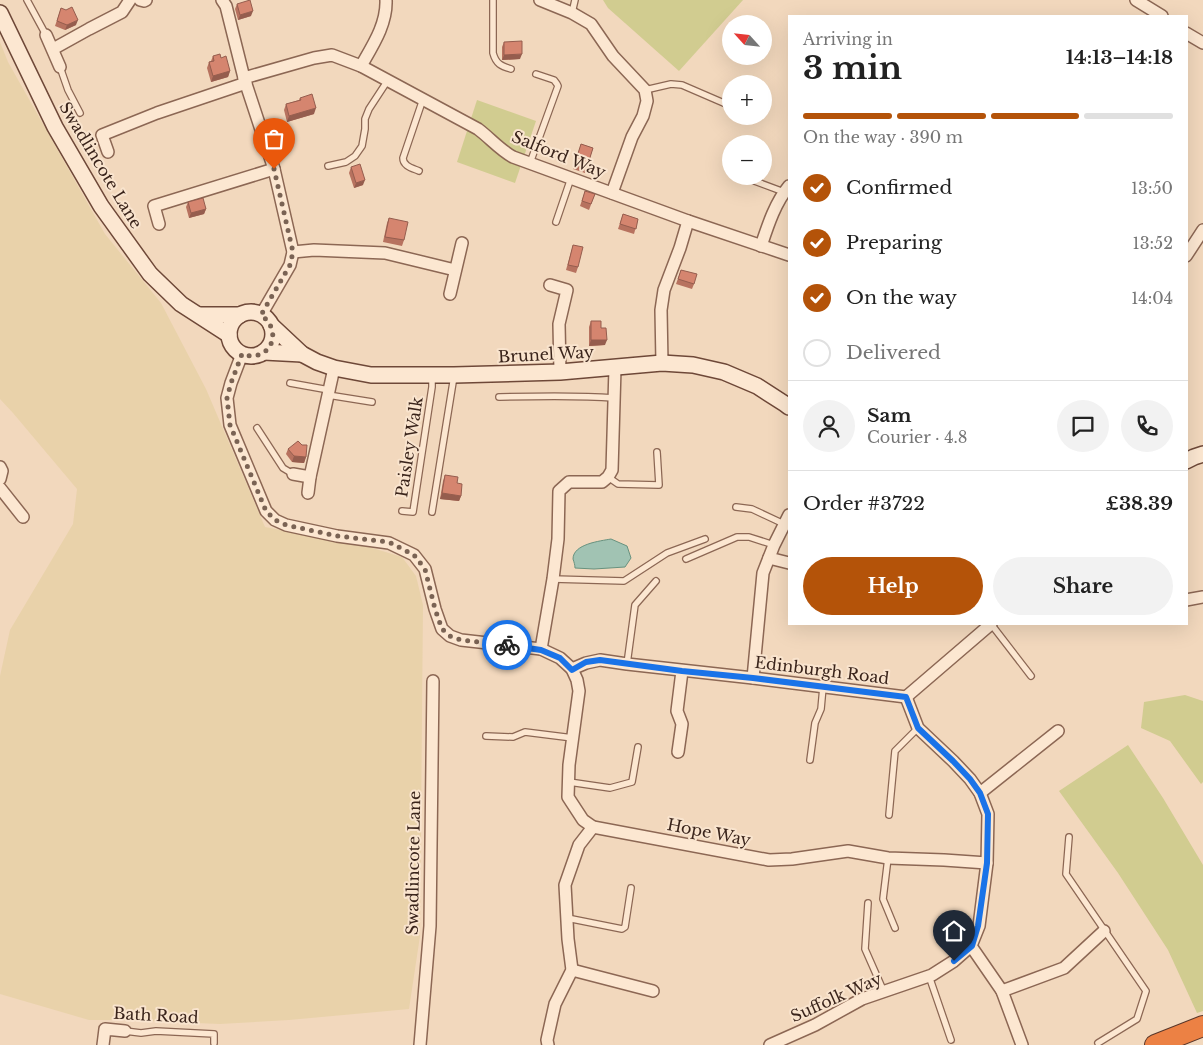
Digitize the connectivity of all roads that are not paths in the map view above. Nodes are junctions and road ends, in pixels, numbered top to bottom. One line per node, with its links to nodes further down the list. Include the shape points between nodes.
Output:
1 (27, 0): 16 (lane)
2 (130, 0): 18 (street, via 122,12)
3 (140, 0): 4 (street)
4 (146, 0)
5 (222, 0): 23 (street)
6 (386, 0): 19 (street, via 381,31)
7 (493, 0): 21 (lane, via 494,59)
8 (540, 0): 13 (street)
9 (575, 0): 13 (lane)
10 (1136, 0): 11 (street)
11 (1150, 3): 14 (street)
12 (0, 13): 50 (street, Swadlincote Lane, via 55,127 101,206 150,274 181,304)
13 (572, 13): 25 (street, via 591,24 613,56)
14 (1161, 15)
15 (1188, 33): 17 (street)
16 (46, 34): 18 (street)
17 (1203, 43)
18 (53, 49): 20 (street)
19 (361, 66): 23 (street, Salford Way, via 332,55); 24 (street, Salford Way)
20 (60, 67): 28 (lane)
21 (511, 69)
22 (536, 74): 30 (lane, via 554,80 558,86)
23 (245, 80): 29 (street, Salford Way, via 102,135); 32 (street)
24 (388, 80): 26 (street, Salford Way); 31 (lane, via 369,109 362,146 346,162)
25 (645, 90): 27 (lane, via 682,85); 37 (street, via 643,116)
26 (423, 99): 30 (street, Salford Way, via 478,129 504,152); 33 (lane, via 403,158 405,165)
27 (722, 102)
28 (80, 113)
29 (108, 152)
30 (530, 163): 34 (street, Salford Way)
31 (328, 166)
32 (274, 169): 40 (street, via 154,206); 44 (street)
33 (418, 171)
34 (571, 178): 37 (street, Salford Way); 39 (lane)
35 (772, 185): 36 (lane)
36 (786, 189): 43 (street, via 769,220)
37 (612, 193): 38 (street, Salford Way)
38 (688, 221): 43 (street, Salford Way); 57 (street, via 664,290)
39 (556, 222)
40 (159, 224)
41 (1203, 230): 45 (street)
42 (462, 243): 47 (street)
43 (761, 246): 46 (street, Salford Way)
44 (293, 252): 47 (street, via 385,253); 52 (street)
45 (1188, 253)
46 (788, 256)
47 (455, 270): 49 (street)
48 (550, 286): 60 (street, via 567,290 558,324)
49 (450, 294)
50 (200, 315): 51 (street); 53 (street, Swadlincote Lane)
51 (240, 315): 52 (street, via 253,312); 53 (street, via 232,323)
52 (266, 320): 54 (street, via 273,331 273,338); 56 (street, Brunel Way)
53 (229, 335): 55 (street, via 234,348)
54 (264, 352): 55 (street, via 252,356); 56 (street, Brunel Way)
55 (242, 354): 97 (street, via 227,398 230,425 266,511 275,520 337,536 389,542 414,555 425,569 442,629 450,636)
56 (302, 354): 58 (street, Brunel Way)
57 (662, 363): 59 (street, Brunel Way); 68 (street, Brunel Way, via 724,372 757,386)
58 (334, 368): 61 (street, Brunel Way, via 371,375); 64 (street)
59 (615, 368): 60 (street, Brunel Way); 66 (street)
60 (560, 372): 62 (street, Brunel Way)
61 (432, 375): 62 (street, Brunel Way); 82 (lane, Paisley Walk, via 413,512)
62 (454, 375): 83 (lane)
63 (290, 383): 64 (lane)
64 (329, 393): 67 (lane); 76 (street)
65 (499, 397): 66 (lane)
66 (614, 398): 77 (street, via 612,470)
67 (372, 402)
68 (788, 405)
69 (257, 428): 75 (lane, via 283,468)
70 (657, 452): 77 (lane, via 659,485 618,484)
71 (1188, 452): 72 (street)
72 (1203, 452): 73 (street)
73 (1188, 459)
74 (0, 467): 78 (street)
75 (293, 474): 76 (street)
76 (310, 476): 80 (street)
77 (608, 477): 91 (street, via 602,482 569,482 559,491)
78 (0, 480)
79 (0, 488): 84 (street)
80 (308, 493)
81 (736, 508): 85 (lane, via 752,509)
82 (402, 511)
83 (432, 512)
84 (23, 517)
85 (787, 520): 87 (street)
86 (705, 539): 91 (lane, via 667,553 624,581)
87 (774, 544): 88 (street); 89 (lane, via 736,537)
88 (768, 558): 90 (street); 102 (street, via 763,573)
89 (686, 559)
90 (788, 563)
91 (553, 579): 97 (street)
92 (656, 581): 98 (lane, via 635,605)
93 (1203, 597): 94 (street)
94 (1188, 600)
95 (990, 625): 105 (street)
96 (992, 625): 101 (lane)
97 (541, 650): 99 (street, via 560,658)
98 (627, 664): 99 (street, Edinburgh Road, via 600,660 586,662); 100 (street, Edinburgh Road)
99 (572, 670): 109 (street, via 579,691)
100 (682, 671): 102 (street, Edinburgh Road); 111 (street, via 677,711 682,724)
101 (1031, 676)
102 (753, 678): 104 (street, Edinburgh Road)
103 (433, 681): 138 (street, Swadlincote Lane, via 430,926)
104 (822, 687): 105 (street, Edinburgh Road); 112 (lane, via 821,709 815,723)
105 (906, 697): 106 (street, Edinburgh Road)
106 (918, 728): 114 (street, Edinburgh Road, via 953,761); 115 (lane, via 895,752)
107 (1058, 730): 114 (street)
108 (486, 736): 109 (lane, via 513,738 525,732)
109 (573, 738): 113 (street)
110 (638, 747): 113 (lane, via 632,782 610,788)
111 (678, 752)
112 (810, 760)
113 (569, 782): 116 (street, via 568,797 583,820)
114 (980, 793): 119 (street, Edinburgh Road, via 988,814)
115 (889, 815)
116 (593, 827): 118 (street, Hope Way, via 769,860 848,851); 122 (street, via 579,845 565,885)
117 (1069, 836): 124 (lane, via 1066,874)
118 (888, 858): 119 (street, Hope Way); 123 (lane, via 883,899)
119 (987, 863): 125 (street)
120 (631, 888): 122 (lane, via 625,928 622,930)
121 (868, 903): 130 (lane, via 865,949)
122 (567, 918): 126 (street)
123 (895, 928)
124 (1104, 931): 129 (street, via 1064,968); 135 (lane, via 1146,991 1137,1019)
125 (972, 946): 127 (street, Suffolk Way); 129 (street)
126 (572, 970): 128 (street); 139 (street, via 555,1004)
127 (930, 976): 130 (street, Suffolk Way); 133 (lane)
128 (652, 991)
129 (1002, 991): 141 (street)
130 (884, 992): 140 (street, Suffolk Way)
131 (1203, 1026): 136 (highway)
132 (125, 1031): 134 (lane, Bath Road, via 214,1034); 137 (street, Bath Road, via 104,1029)
133 (951, 1040)
134 (214, 1043)
135 (1098, 1043)
136 (1167, 1043)
137 (103, 1045)
138 (420, 1045)
139 (548, 1045)
140 (770, 1045)
141 (1022, 1045)

